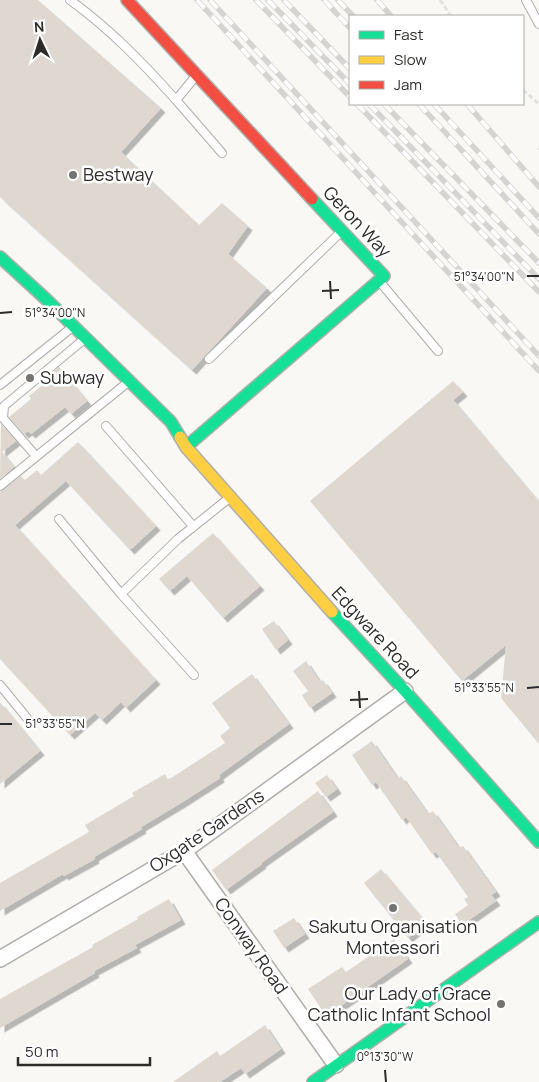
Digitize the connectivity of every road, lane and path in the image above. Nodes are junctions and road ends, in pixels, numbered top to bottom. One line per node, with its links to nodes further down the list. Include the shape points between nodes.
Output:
1 (70, 0): 9 (lane, via 124,44)
2 (127, 0): 7 (street, Geron Way)
3 (440, 0): 5 (path)
4 (526, 0): 6 (lane)
5 (449, 15)
6 (539, 24)
7 (196, 74): 9 (lane); 12 (street, Geron Way)
8 (524, 91): 10 (path)
9 (176, 100): 11 (lane)
10 (539, 104)
11 (222, 153)
12 (342, 231): 14 (street, Geron Way, via 384,276); 20 (lane)
13 (0, 257): 15 (street, Edgware Road)
14 (378, 280): 19 (lane); 25 (street, Geron Way)
15 (74, 326): 16 (lane); 17 (street, Edgware Road)
16 (59, 332): 18 (street); 22 (lane)
17 (86, 338): 18 (lane); 21 (street, Edgware Road)
18 (78, 350): 26 (lane, via 4,406 3,418)
19 (438, 351)
20 (209, 360)
21 (130, 381): 25 (street, Edgware Road, via 171,422); 26 (lane)
22 (0, 385)
23 (106, 426): 30 (lane)
24 (170, 440): 25 (street, Edgware Road)
25 (186, 447): 28 (street, Edgware Road)
26 (36, 456): 27 (lane)
27 (0, 486)
28 (231, 496): 30 (lane); 34 (street, Edgware Road)
29 (59, 519): 31 (lane)
30 (193, 526): 31 (lane)
31 (121, 594): 32 (lane)
32 (194, 675)
33 (0, 685): 35 (lane)
34 (405, 691): 36 (street, Edgware Road); 37 (street, Oxgate Gardens)
35 (27, 718)
36 (539, 842)
37 (184, 850): 39 (street, Oxgate Gardens); 40 (street, Conway Road)
38 (539, 922): 40 (street)
39 (0, 958)
40 (336, 1065): 41 (street)
41 (313, 1082)

